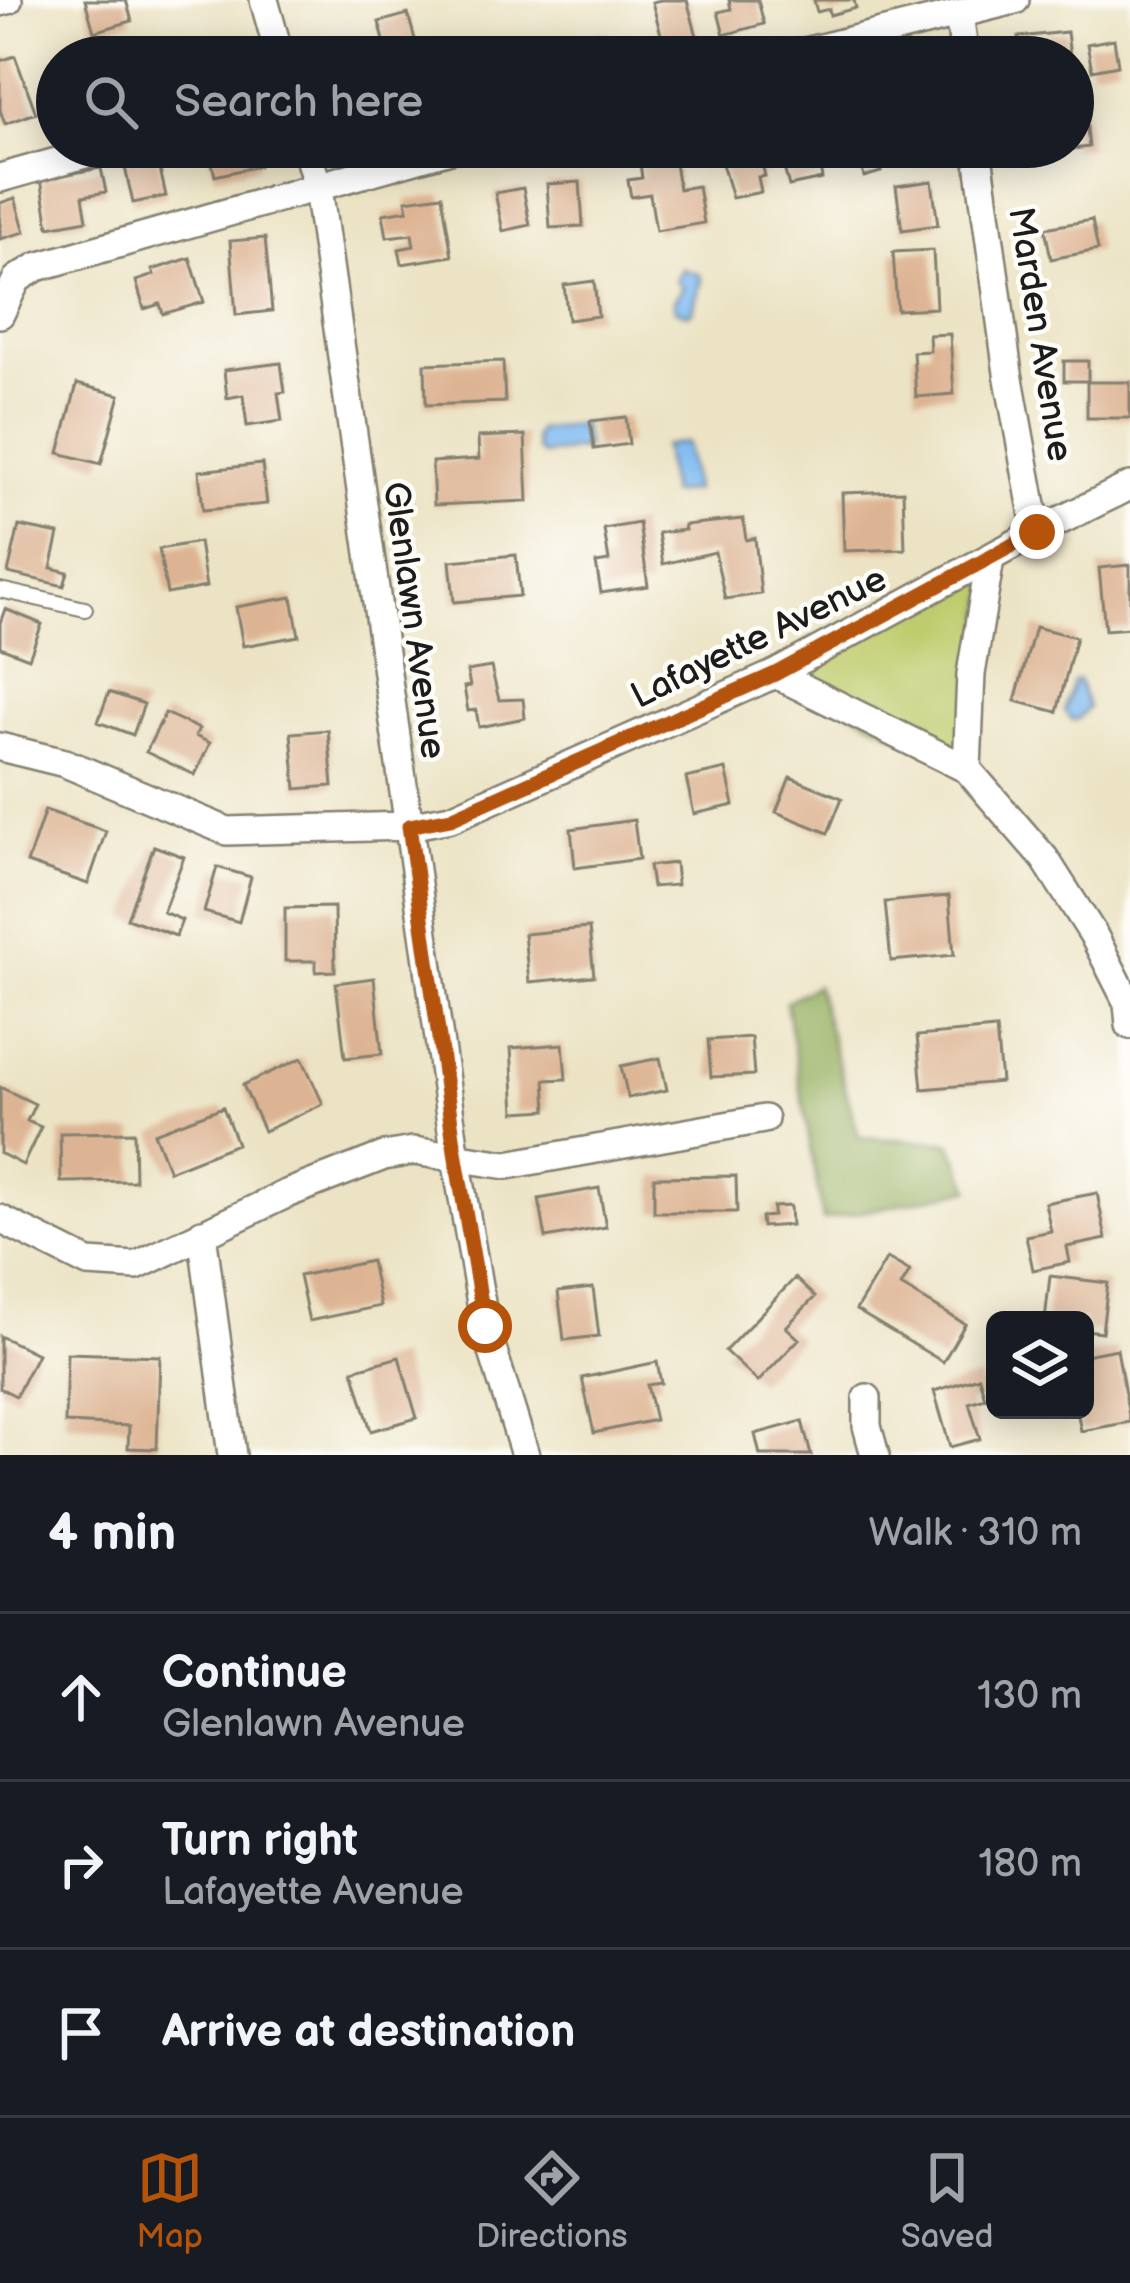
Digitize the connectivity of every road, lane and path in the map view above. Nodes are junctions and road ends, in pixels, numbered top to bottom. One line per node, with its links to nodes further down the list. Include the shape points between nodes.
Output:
1 (264, 0): 4 (street)
2 (1015, 0): 3 (street)
3 (959, 14): 5 (street); 6 (street)
4 (274, 36)
5 (869, 36)
6 (962, 36)
7 (36, 168): 11 (street)
8 (312, 168): 12 (street, Glenlawn Avenue)
9 (386, 168): 12 (street)
10 (980, 168): 15 (street, Marden Avenue)
11 (0, 178)
12 (318, 188): 13 (street, via 37,267 17,279); 22 (street, Glenlawn Avenue)
13 (0, 314)
14 (1130, 486): 15 (street, Lafayette Avenue)
15 (1037, 532): 16 (street, Lafayette Avenue)
16 (990, 559): 19 (street, Lafayette Avenue); 21 (street, via 971,674)
17 (0, 590): 18 (lane)
18 (85, 609)
19 (775, 674): 21 (street); 22 (street, Lafayette Avenue, via 451,818)
20 (0, 747): 22 (street, Lafayette Avenue, via 65,763 227,830)
21 (967, 769): 23 (street, via 1045,859)
22 (409, 826): 25 (street, Glenlawn Avenue)
23 (1129, 1010)
24 (764, 1119): 25 (street, via 507,1165)
25 (456, 1158): 27 (street, via 385,1156); 30 (street, Glenlawn Avenue, via 485,1326)
26 (0, 1219): 27 (street, via 103,1267 136,1266)
27 (202, 1233): 29 (street)
28 (867, 1397): 31 (street)
29 (232, 1455)
30 (525, 1455)
31 (874, 1455)

